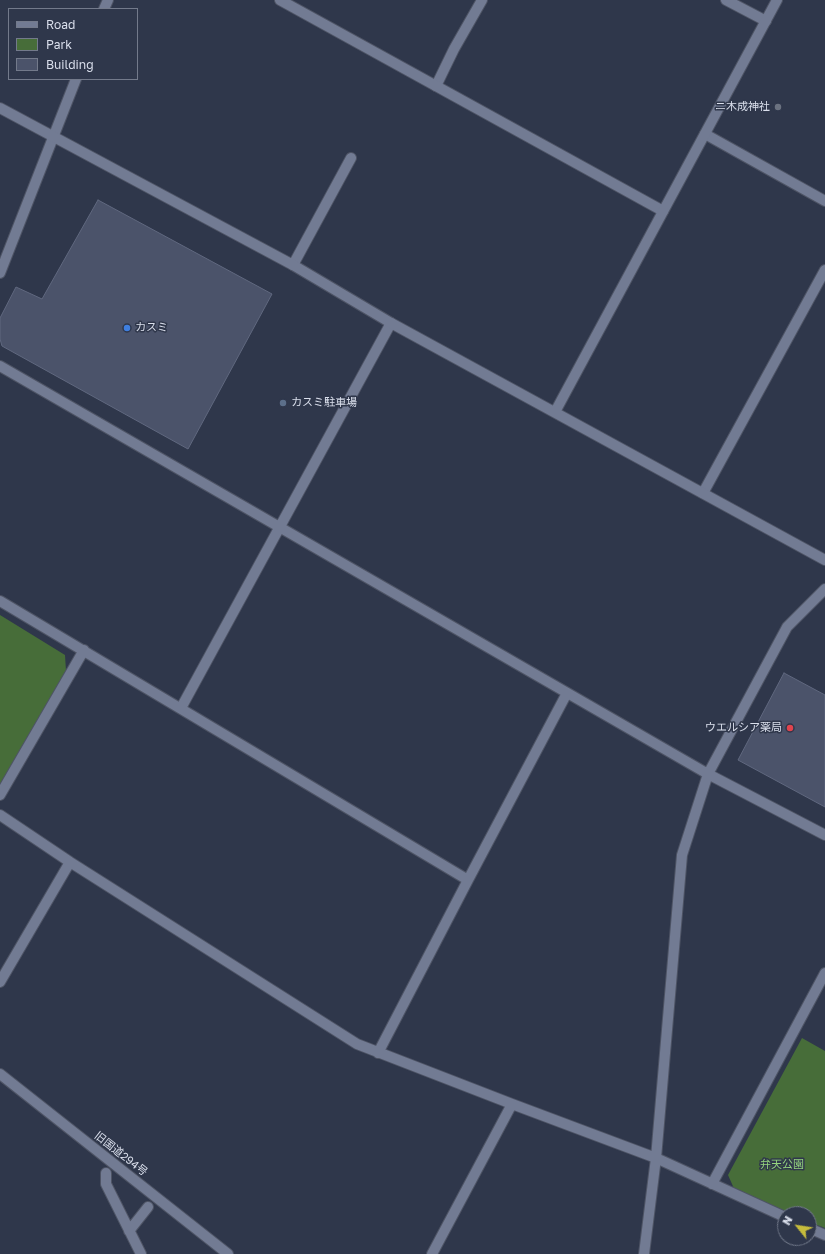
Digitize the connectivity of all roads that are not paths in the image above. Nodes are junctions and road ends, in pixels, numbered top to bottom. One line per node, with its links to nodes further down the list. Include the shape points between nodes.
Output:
1 (280, 0): 7 (street)
2 (482, 0): 7 (street)
3 (726, 0): 5 (street)
4 (777, 0): 5 (street)
5 (766, 21): 9 (street)
6 (76, 80): 10 (street)
7 (436, 86): 13 (street)
8 (0, 108): 10 (street)
9 (705, 134): 12 (street); 13 (street)
10 (54, 137): 14 (street); 16 (street)
11 (351, 158): 14 (street)
12 (825, 201)
13 (663, 211): 19 (street)
14 (293, 265): 17 (street)
15 (825, 270): 20 (street)
16 (0, 273)
17 (391, 323): 19 (street); 21 (street)
18 (0, 366): 21 (street)
19 (555, 412): 20 (street)
20 (703, 493): 22 (street)
21 (280, 528): 26 (street); 27 (street)
22 (825, 560)
23 (825, 588): 28 (street, via 786,627)
24 (0, 601): 25 (street)
25 (84, 650): 27 (street); 29 (street)
26 (567, 693): 28 (street); 33 (street)
27 (180, 708): 33 (street)
28 (708, 774): 31 (street); 39 (street, via 682,855)
29 (0, 795)
30 (0, 815): 32 (street)
31 (825, 835)
32 (70, 862): 35 (street); 36 (street, via 357,1044)
33 (468, 880): 36 (street)
34 (825, 973): 41 (street)
35 (0, 982)
36 (378, 1053): 38 (street)
37 (0, 1074): 46 (street, 旧国道294号)
38 (512, 1104): 39 (street); 47 (street)
39 (656, 1158): 41 (street); 48 (street)
40 (106, 1173): 44 (street, via 106,1184)
41 (712, 1184): 43 (street)
42 (148, 1207): 44 (street)
43 (777, 1213)
44 (129, 1231): 45 (street)
45 (141, 1254)
46 (228, 1254)
47 (432, 1254)
48 (644, 1254)

